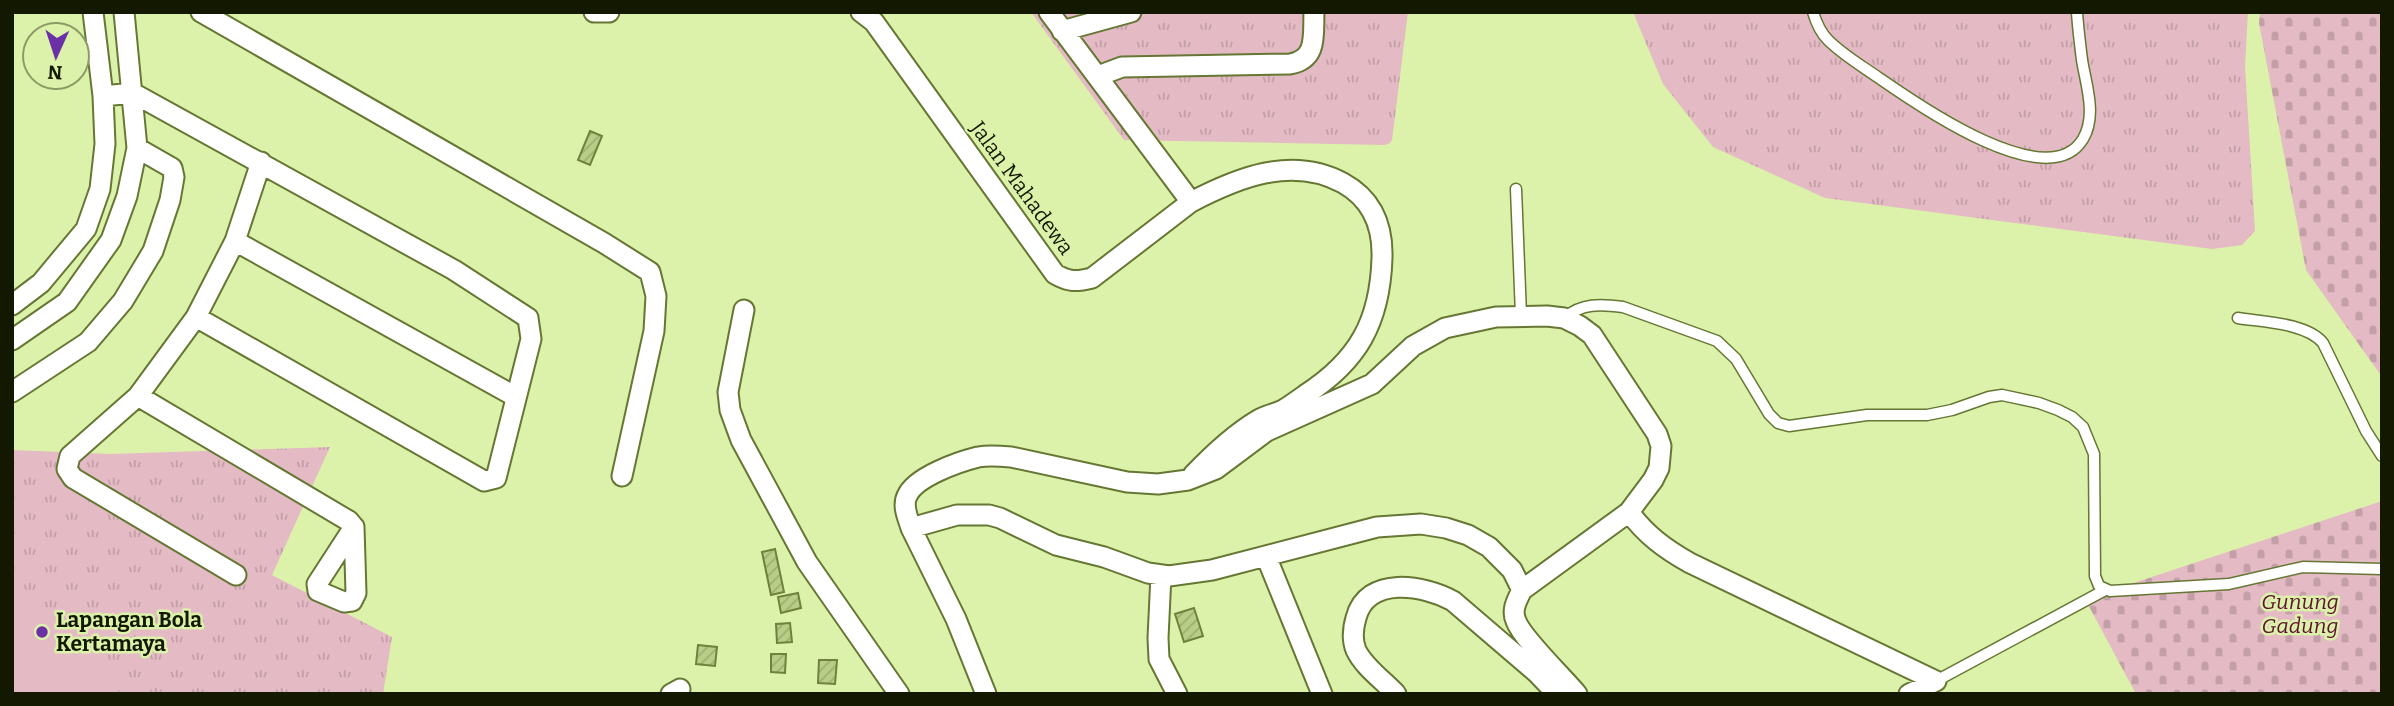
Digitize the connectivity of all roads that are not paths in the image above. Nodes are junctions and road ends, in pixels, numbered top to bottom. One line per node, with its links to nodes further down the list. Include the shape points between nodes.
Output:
1 (93, 12): 15 (street)
2 (124, 12): 14 (street)
3 (201, 12): 32 (street, via 650,272 656,296 654,331)
4 (593, 12): 5 (street)
5 (609, 12)
6 (861, 12): 19 (street, Jalan Mahadewa, via 874,22 1055,274 1067,281 1091,278)
7 (1049, 12): 12 (street)
8 (1131, 12): 12 (street)
9 (1314, 12): 13 (street, via 1309,55 1301,62 1122,67)
10 (1812, 12): 11 (lane, via 1825,38 1941,120 2013,152 2056,157 2083,139 2089,120)
11 (2077, 12)
12 (1062, 31): 13 (street)
13 (1098, 76): 19 (street)
14 (133, 93): 15 (street); 16 (street); 17 (street)
15 (103, 96): 21 (street, via 106,145 100,189 86,229 41,283)
16 (137, 148): 27 (street, via 111,240 67,302); 28 (street, via 172,168 174,177 153,251 123,301 88,342)
17 (261, 162): 20 (street); 30 (street, via 454,270 528,318 531,340)
18 (1516, 189): 23 (lane)
19 (1191, 202): 33 (street, Jalan Mahadewa, via 1255,175 1276,171 1318,174 1339,181 1366,201 1375,215 1382,246 1374,314 1350,358 1324,383 1238,433)
20 (235, 241): 24 (street); 30 (street)
21 (12, 305)
22 (744, 310): 44 (street, via 728,392 741,440 807,562)
23 (1521, 315): 25 (street); 33 (street, via 1467,321 1429,336 1372,384 1267,431 1216,469)
24 (196, 317): 29 (street); 30 (street, via 484,481 496,478)
25 (1564, 318): 34 (street, via 1592,335 1657,434 1661,446 1658,468); 42 (lane, via 1586,305 1623,307 1704,335 1728,349 1773,420 1784,425 1867,415 1940,414 2002,395 2072,417 2083,427 2094,454 2095,576)
26 (2238, 318): 31 (lane, via 2298,328 2318,337)
27 (12, 340)
28 (12, 392)
29 (138, 396): 35 (street); 39 (street, via 70,456 68,473)
30 (516, 397)
31 (2382, 456)
32 (622, 476)
33 (1188, 480): 36 (street, via 1128,482 1011,457 978,457 926,477 909,492 905,505)
34 (1629, 512): 41 (street); 43 (street, via 1648,536 1690,563)
35 (354, 527)
36 (911, 528): 40 (street, via 957,515 989,514 1056,545); 45 (street, via 956,619)
37 (1266, 556): 40 (street, via 1201,572); 41 (street, via 1377,527 1421,524 1468,535 1489,547 1512,570); 47 (street)
38 (2382, 569): 42 (lane, via 2317,566 2229,584)
39 (236, 575)
40 (1161, 575): 46 (street, via 1159,659)
41 (1522, 590): 50 (street, via 1515,604 1516,622)
42 (2105, 590): 43 (lane)
43 (1936, 681): 51 (street)
44 (899, 694)
45 (986, 694)
46 (1177, 694)
47 (1322, 694)
48 (1396, 694): 49 (street, via 1361,658 1353,636 1365,600 1406,586 1421,587 1453,601)
49 (1557, 694)
50 (1577, 694)
51 (1909, 694)

